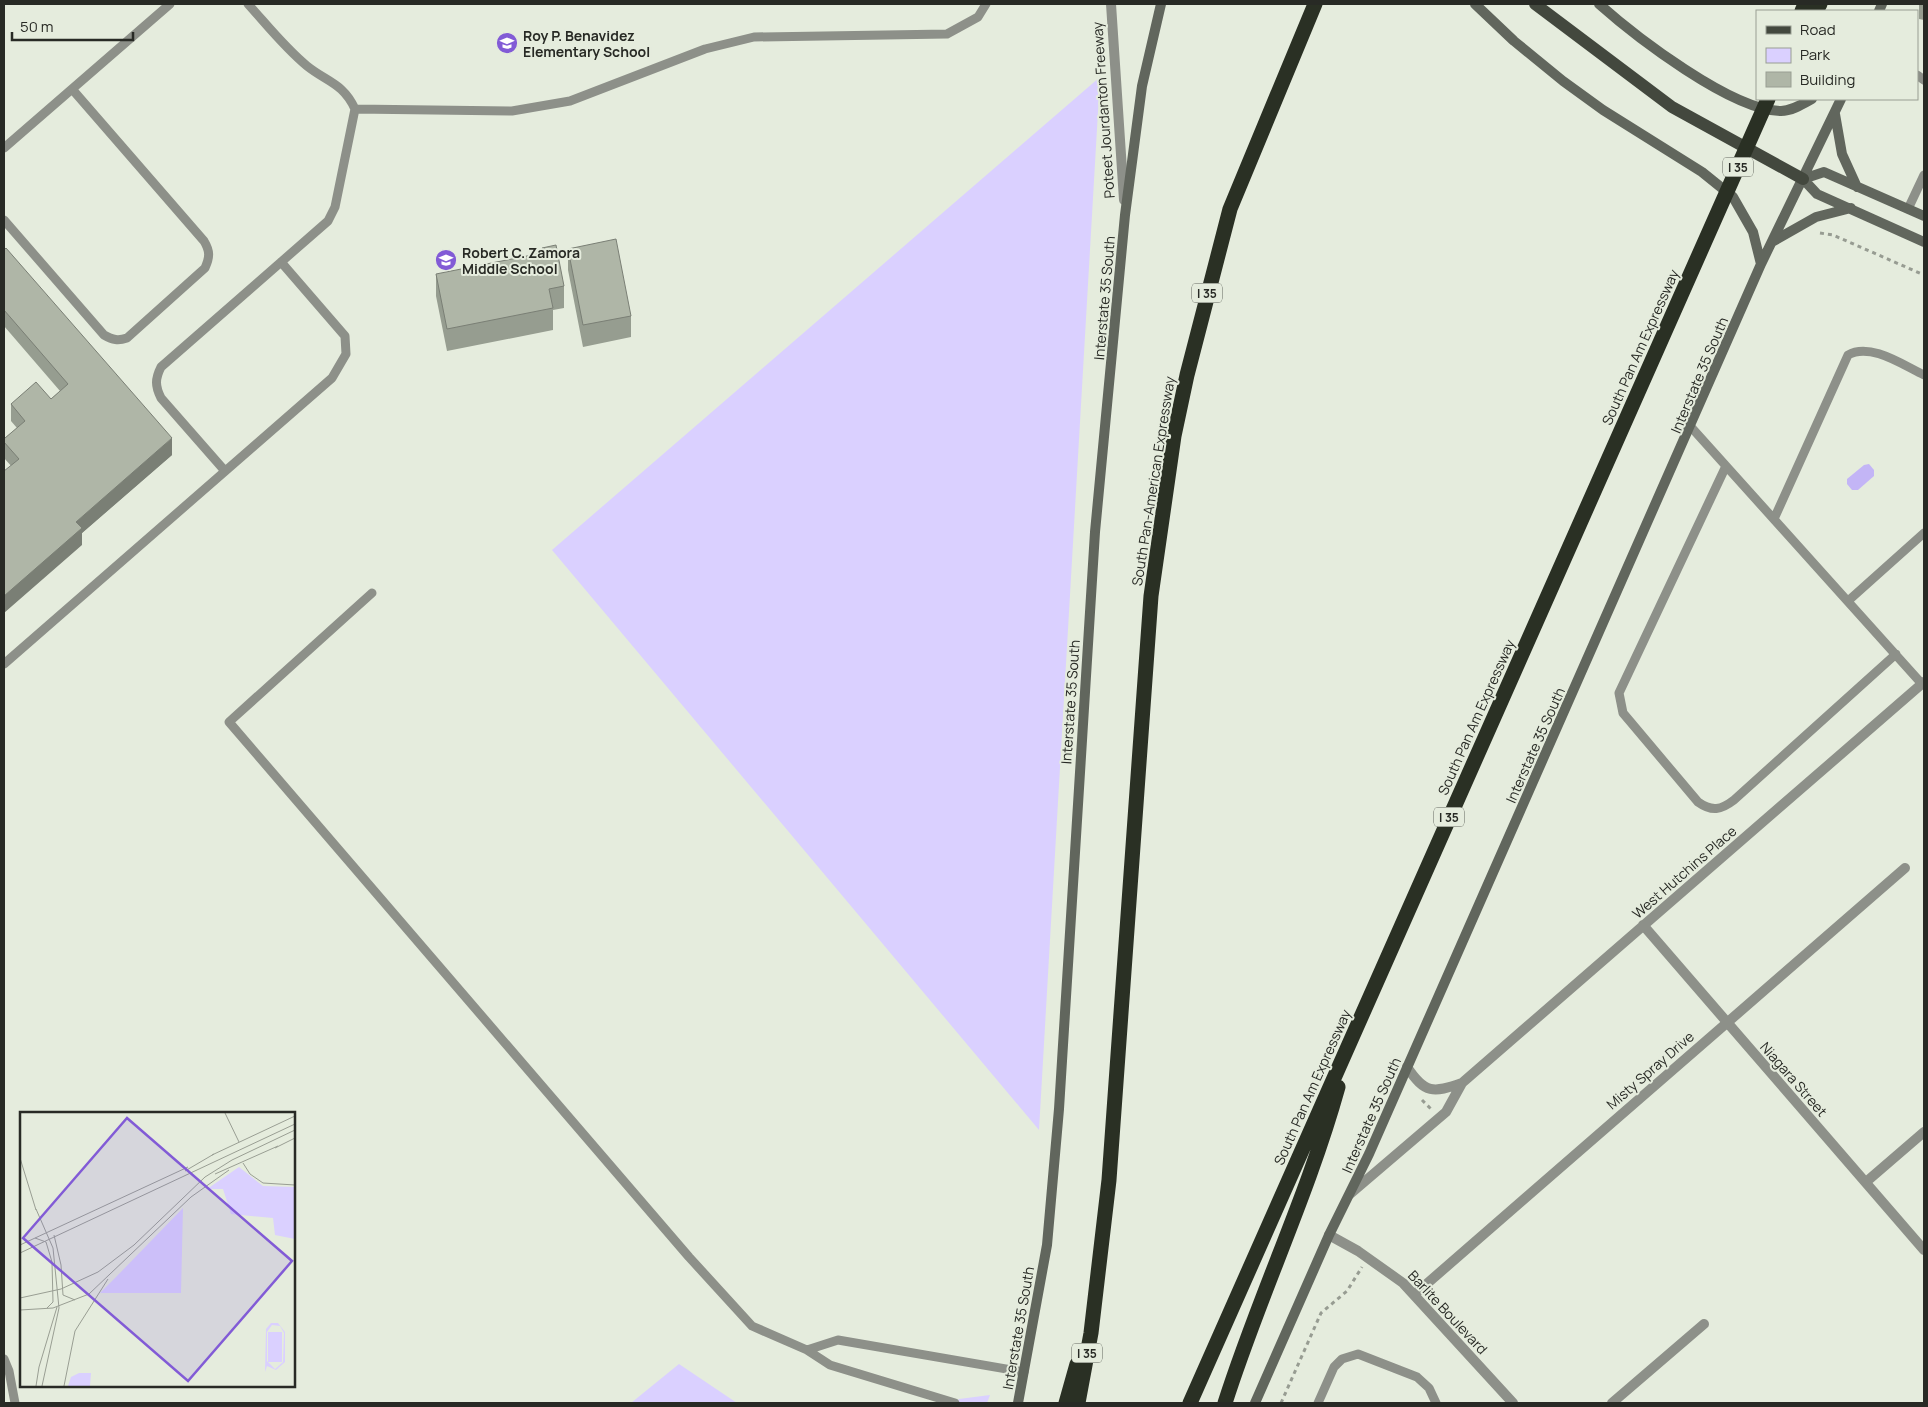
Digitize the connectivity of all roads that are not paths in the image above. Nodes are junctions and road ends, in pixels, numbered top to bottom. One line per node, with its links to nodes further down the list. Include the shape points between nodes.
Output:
1 (170, 4): 10 (lane)
2 (248, 4): 14 (lane, via 308,66 337,84)
3 (986, 4): 14 (lane, via 978,17 947,34 754,37 705,49 570,101 512,111)
4 (1111, 4): 22 (street, Poteet Jourdanton Freeway)
5 (1161, 4): 22 (main road, Interstate 35 South, via 1142,86)
6 (1315, 4): 52 (highway, South Pan-American Expressway / I 35, via 1230,209 1186,375 1176,428 1151,596 1109,1180)
7 (1475, 4): 28 (main road, via 1563,81 1702,172 1733,196 1753,232)
8 (1535, 4): 18 (main road, via 1672,108)
9 (1599, 4): 12 (main road, via 1712,86 1750,104 1781,111)
10 (72, 89): 16 (lane); 24 (lane, via 204,241 210,258 205,268 127,338 111,339 104,335)
11 (1768, 100): 43 (highway, South Pan Am Expressway / I 35)
12 (1810, 100)
13 (1841, 100): 15 (main road, Interstate 35 South)
14 (355, 109): 27 (lane, via 335,207 328,221)
15 (1835, 113): 18 (main road, Interstate 35 South); 19 (main road, via 1842,154)
16 (4, 148)
17 (1924, 175): 21 (lane)
18 (1803, 179): 19 (main road, via 1824,172); 20 (main road, via 1815,192); 26 (main road, Interstate 35 South)
19 (1857, 187): 21 (main road)
20 (1852, 208): 25 (main road); 26 (main road, via 1816,217)
21 (1908, 209): 23 (main road)
22 (1125, 215): 56 (main road, Interstate 35 South, via 1095,532 1059,1109 1047,1244)
23 (1924, 216)
24 (4, 220)
25 (1924, 242)
26 (1772, 243): 28 (main road, Interstate 35 South)
27 (281, 262): 32 (lane, via 345,336 346,354 332,378); 32 (lane, via 162,367 156,378 161,398)
28 (1761, 264): 30 (main road, Interstate 35 South)
29 (1924, 374): 33 (lane, via 1870,351 1855,351 1848,355)
30 (1691, 427): 31 (lane); 44 (main road, Interstate 35 South)
31 (1726, 466): 33 (lane); 37 (lane, via 1619,693 1623,713 1698,802 1717,809 1734,800)
32 (226, 471): 38 (lane)
33 (1774, 519): 36 (lane)
34 (1924, 533): 36 (lane)
35 (372, 593): 54 (lane, via 229,722 752,1326)
36 (1848, 601): 37 (lane)
37 (1896, 654): 39 (lane)
38 (4, 664)
39 (1923, 683): 41 (street, West Hutchins Place)
40 (1905, 868): 42 (street, Misty Spray Drive)
41 (1643, 925): 42 (street, Niagara Street); 45 (street, West Hutchins Place)
42 (1726, 1022): 47 (street, Niagara Street); 51 (street, Misty Spray Drive)
43 (1353, 1035): 62 (highway, South Pan Am Expressway / I 35); 63 (highway, via 1321,1147)
44 (1408, 1067): 45 (street, West Hutchins Place, via 1425,1088 1438,1091); 48 (main road, Interstate 35 South)
45 (1462, 1083): 48 (street, West Hutchins Place, via 1446,1112)
46 (1924, 1132): 47 (street)
47 (1866, 1182): 50 (street, Niagara Street)
48 (1350, 1194): 49 (main road, Interstate 35 South)
49 (1329, 1235): 51 (street, Barlite Boulevard, via 1388,1270); 64 (main road, Interstate 35 South)
50 (1924, 1250)
51 (1415, 1294): 67 (street, Barlite Boulevard)
52 (1094, 1303): 60 (highway); 61 (highway, I 35)
53 (1704, 1324): 68 (street)
54 (807, 1350): 56 (lane, via 838,1340); 58 (lane, via 830,1365)
55 (4, 1359): 57 (lane)
56 (1024, 1372): 59 (main road, Interstate 35 South)
57 (15, 1403)
58 (955, 1403)
59 (1018, 1403)
60 (1066, 1403)
61 (1078, 1403)
62 (1190, 1403)
63 (1225, 1403)
64 (1255, 1403)
65 (1318, 1403): 66 (lane, via 1334,1367 1342,1359 1358,1354 1417,1377 1429,1388)
66 (1436, 1403)
67 (1513, 1403)
68 (1612, 1403)

